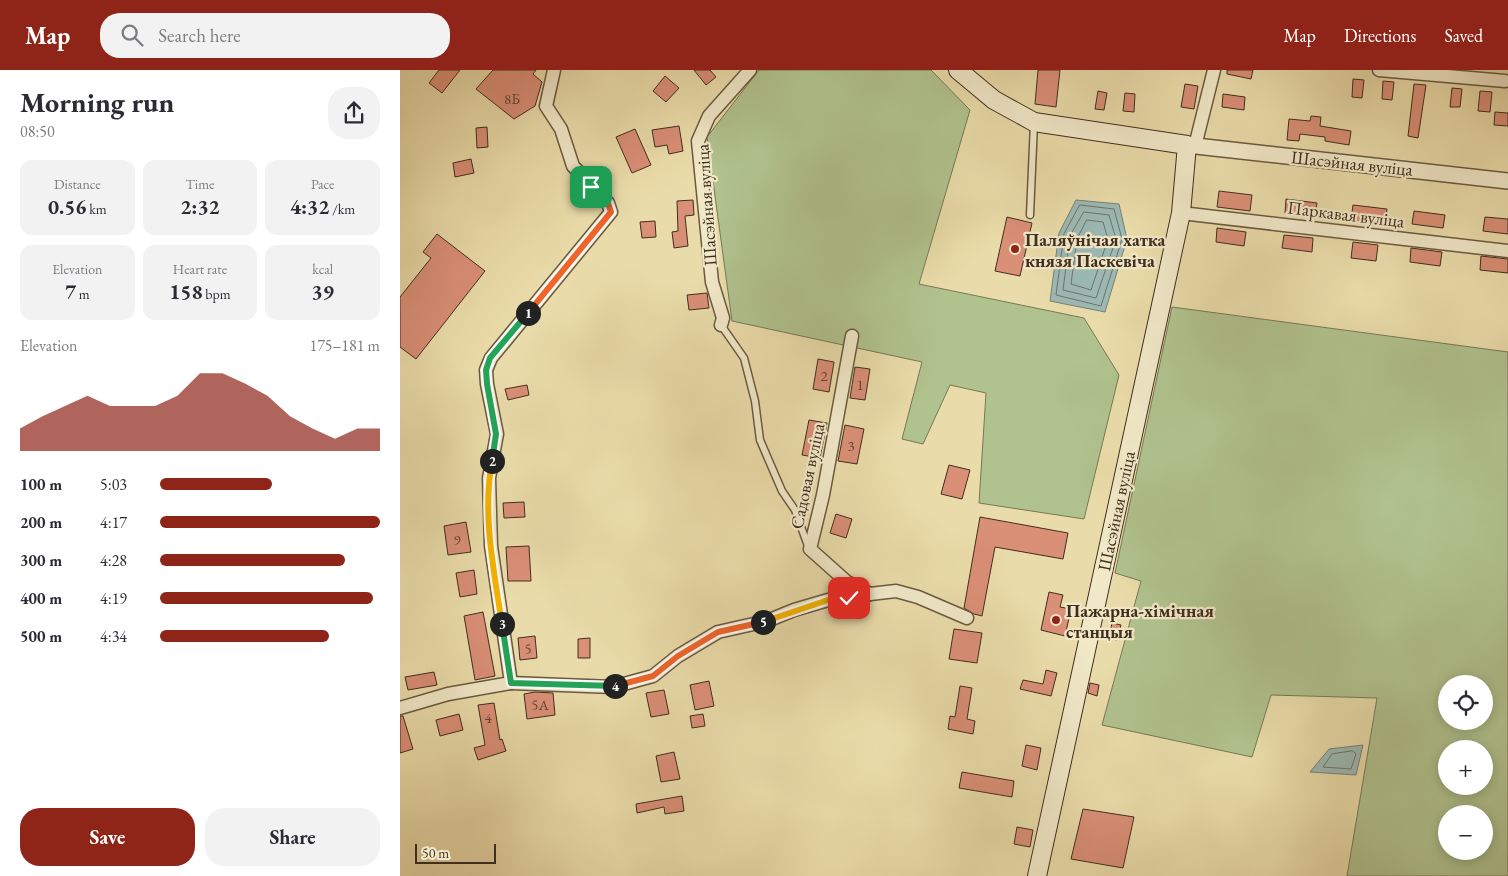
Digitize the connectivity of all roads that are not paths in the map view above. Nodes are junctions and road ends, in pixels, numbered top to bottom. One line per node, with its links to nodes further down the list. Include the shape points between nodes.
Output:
1 (554, 70): 19 (street, via 546,106 561,130 573,166 608,203 611,212 490,358 486,370 496,434 489,478 491,546)
2 (750, 70): 14 (street, Шасэйная вуліца, via 709,116 698,141 712,282 723,318)
3 (958, 70): 8 (main road, Шасэйная вуліца, via 994,100)
4 (1214, 70): 9 (street, Шасэйная вуліца)
5 (1379, 70): 7 (street)
6 (1496, 70): 7 (street)
7 (1507, 83)
8 (1034, 122): 9 (main road, Шасэйная вуліца); 12 (lane)
9 (1191, 146): 10 (street, Шасэйная вуліца); 11 (main road, Шасэйная вуліца)
10 (1508, 180)
11 (1180, 212): 13 (street, Паркавая вуліца); 21 (main road, Шасэйная вуліца)
12 (1030, 215)
13 (1508, 251)
14 (721, 325): 16 (lane, via 744,358 755,401 760,440 782,492 795,510)
15 (852, 336): 16 (street, Садовая вуліца)
16 (810, 550): 17 (street, Садовая вуліца, via 847,582)
17 (870, 594): 18 (street, via 896,591); 19 (street, via 828,600 767,621 718,632 678,656 653,676 613,687)
18 (967, 618)
19 (511, 683): 20 (street, via 448,694)
20 (400, 708)
21 (1037, 876)

